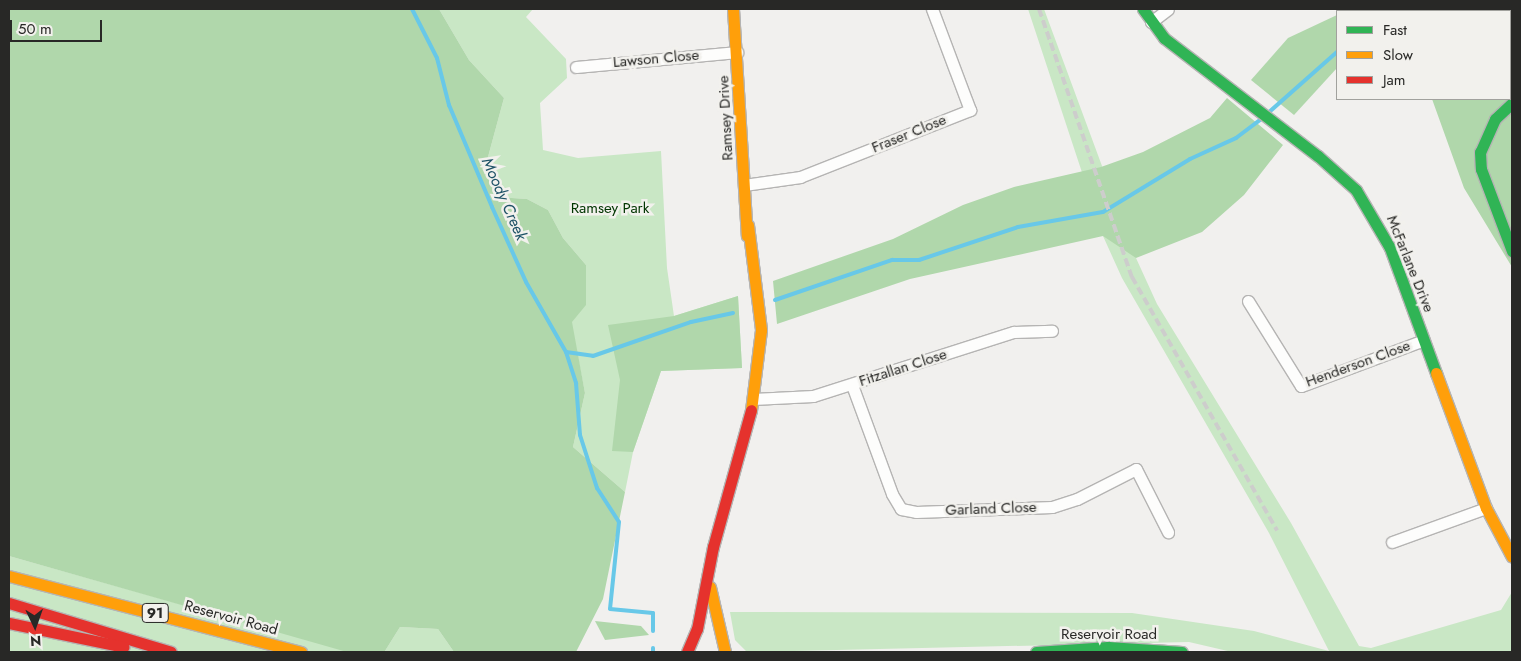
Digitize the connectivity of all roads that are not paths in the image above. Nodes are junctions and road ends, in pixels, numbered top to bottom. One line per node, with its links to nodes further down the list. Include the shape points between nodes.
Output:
1 (733, 9): 6 (main road, Ramsey Drive)
2 (932, 9): 9 (street, Fraser Close, via 970,110 800,177)
3 (1143, 9): 5 (main road, McFarlane Drive)
4 (1168, 9): 5 (street)
5 (1151, 22): 13 (main road, McFarlane Drive, via 1172,44 1338,173 1372,212 1390,248)
6 (737, 52): 7 (street, Lawson Close); 9 (main road, Ramsey Drive)
7 (576, 67)
8 (1512, 103): 10 (main road, via 1495,120 1480,152 1481,169)
9 (744, 185): 15 (main road, Ramsey Drive, via 748,225 746,297 754,328)
10 (1512, 251)
11 (1248, 301): 13 (street, Henderson Close, via 1301,386)
12 (1052, 331): 14 (street, Fitzallan Close, via 1014,332)
13 (1424, 340): 16 (main road, McFarlane Drive)
14 (852, 385): 15 (street, Fitzallan Close, via 796,398); 17 (street, Garland Close, via 892,494 901,509 916,512 1052,506 1077,500 1136,469)
15 (752, 399): 20 (main road, Ramsey Drive)
16 (1486, 508): 18 (street); 19 (main road, McFarlane Drive)
17 (1168, 532)
18 (1392, 542)
19 (1512, 557)
20 (710, 567): 27 (main road, Ramsey Drive, via 695,636); 28 (main road, Ramsey Drive, via 710,597)
21 (9, 576): 26 (main road, Reservoir Road / 91)
22 (9, 603): 25 (main road, 91, via 48,612)
23 (9, 623): 24 (main road)
24 (142, 652)
25 (171, 652)
26 (301, 652)
27 (687, 652)
28 (725, 652)
29 (1036, 652): 30 (main road, Reservoir Road, via 1108,647)
30 (1182, 652)

